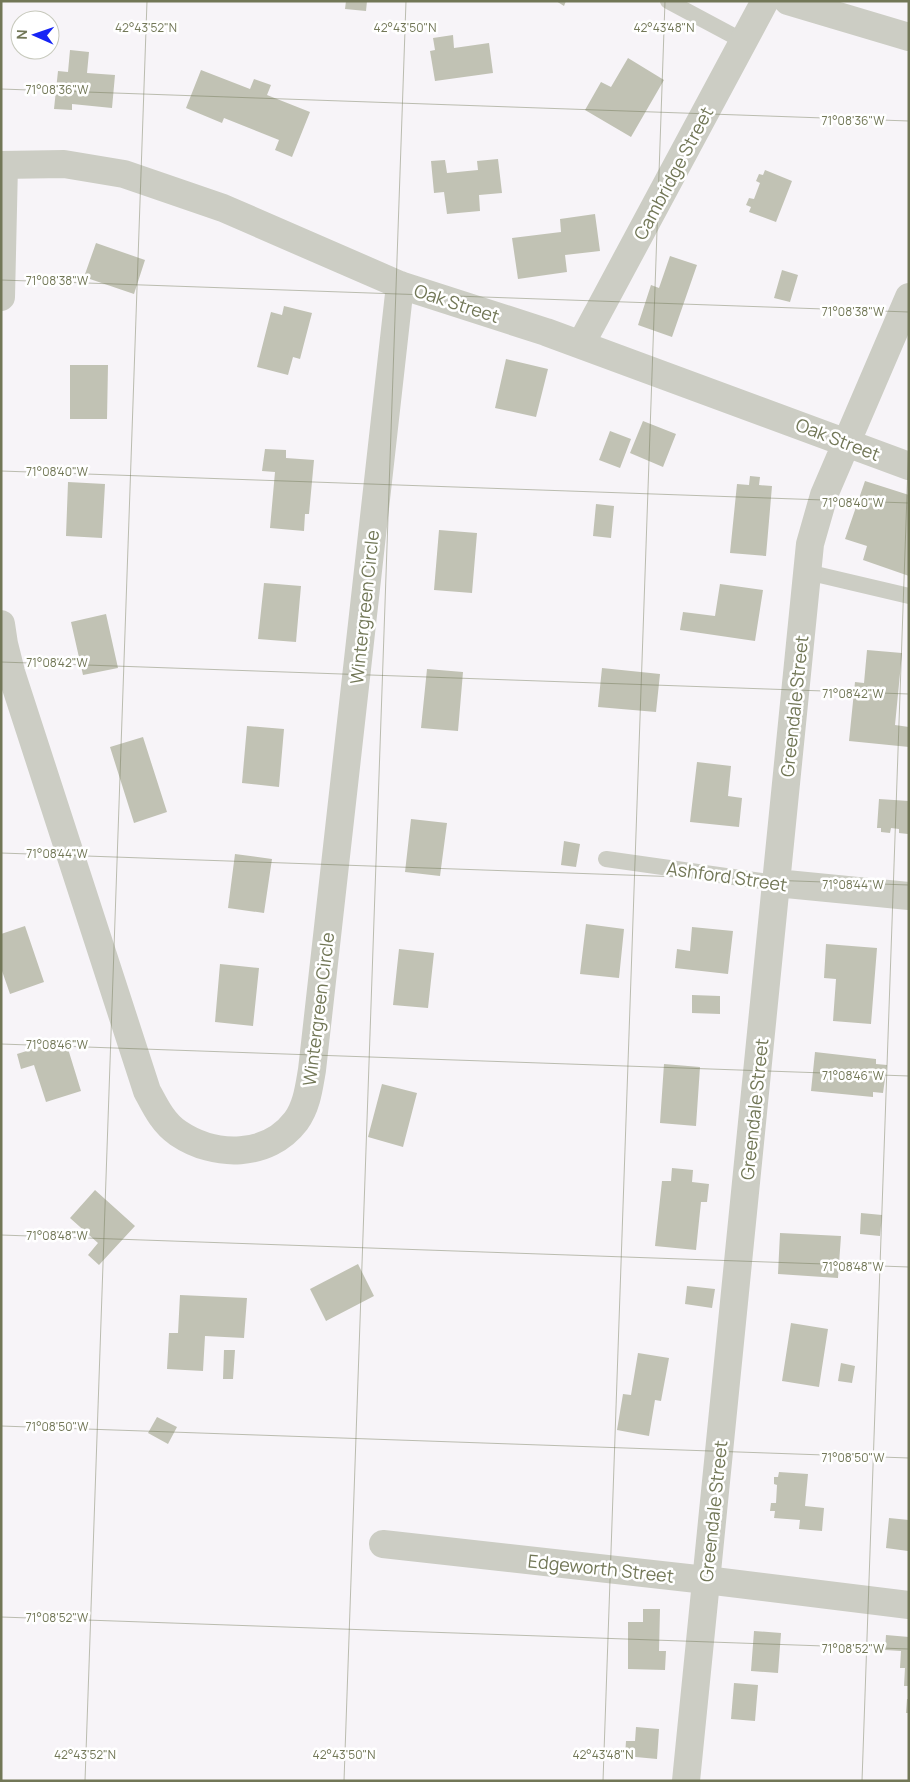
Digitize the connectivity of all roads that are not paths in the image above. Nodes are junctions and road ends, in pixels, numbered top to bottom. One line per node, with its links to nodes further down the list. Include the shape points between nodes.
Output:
1 (668, 1): 5 (lane)
2 (765, 1): 5 (street, Cambridge Street)
3 (788, 1): 4 (street)
4 (909, 37)
5 (743, 42): 10 (street, Cambridge Street)
6 (3, 165): 7 (street, Oak Street, via 64,164 124,174 223,208); 8 (street)
7 (400, 285): 10 (street, Oak Street); 15 (street, Wintergreen Circle, via 312,1070 306,1102 296,1121 278,1138 240,1151 199,1144 177,1133 160,1115 146,1091 12,672)
8 (1, 297)
9 (909, 297): 11 (street, Greendale Street)
10 (581, 344): 11 (street, Oak Street)
11 (847, 442): 12 (street, Oak Street); 13 (street, Greendale Street, via 824,495 810,544)
12 (909, 466)
13 (807, 572): 14 (lane); 17 (street, Greendale Street)
14 (909, 596)
15 (1, 624)
16 (606, 859): 17 (lane, Ashford Street)
17 (776, 883): 18 (street, Ashford Street); 20 (street, Greendale Street)
18 (909, 896)
19 (382, 1544): 20 (street, Edgeworth Street)
20 (706, 1580): 21 (street, Edgeworth Street); 22 (street, Greendale Street)
21 (909, 1606)
22 (686, 1781)

